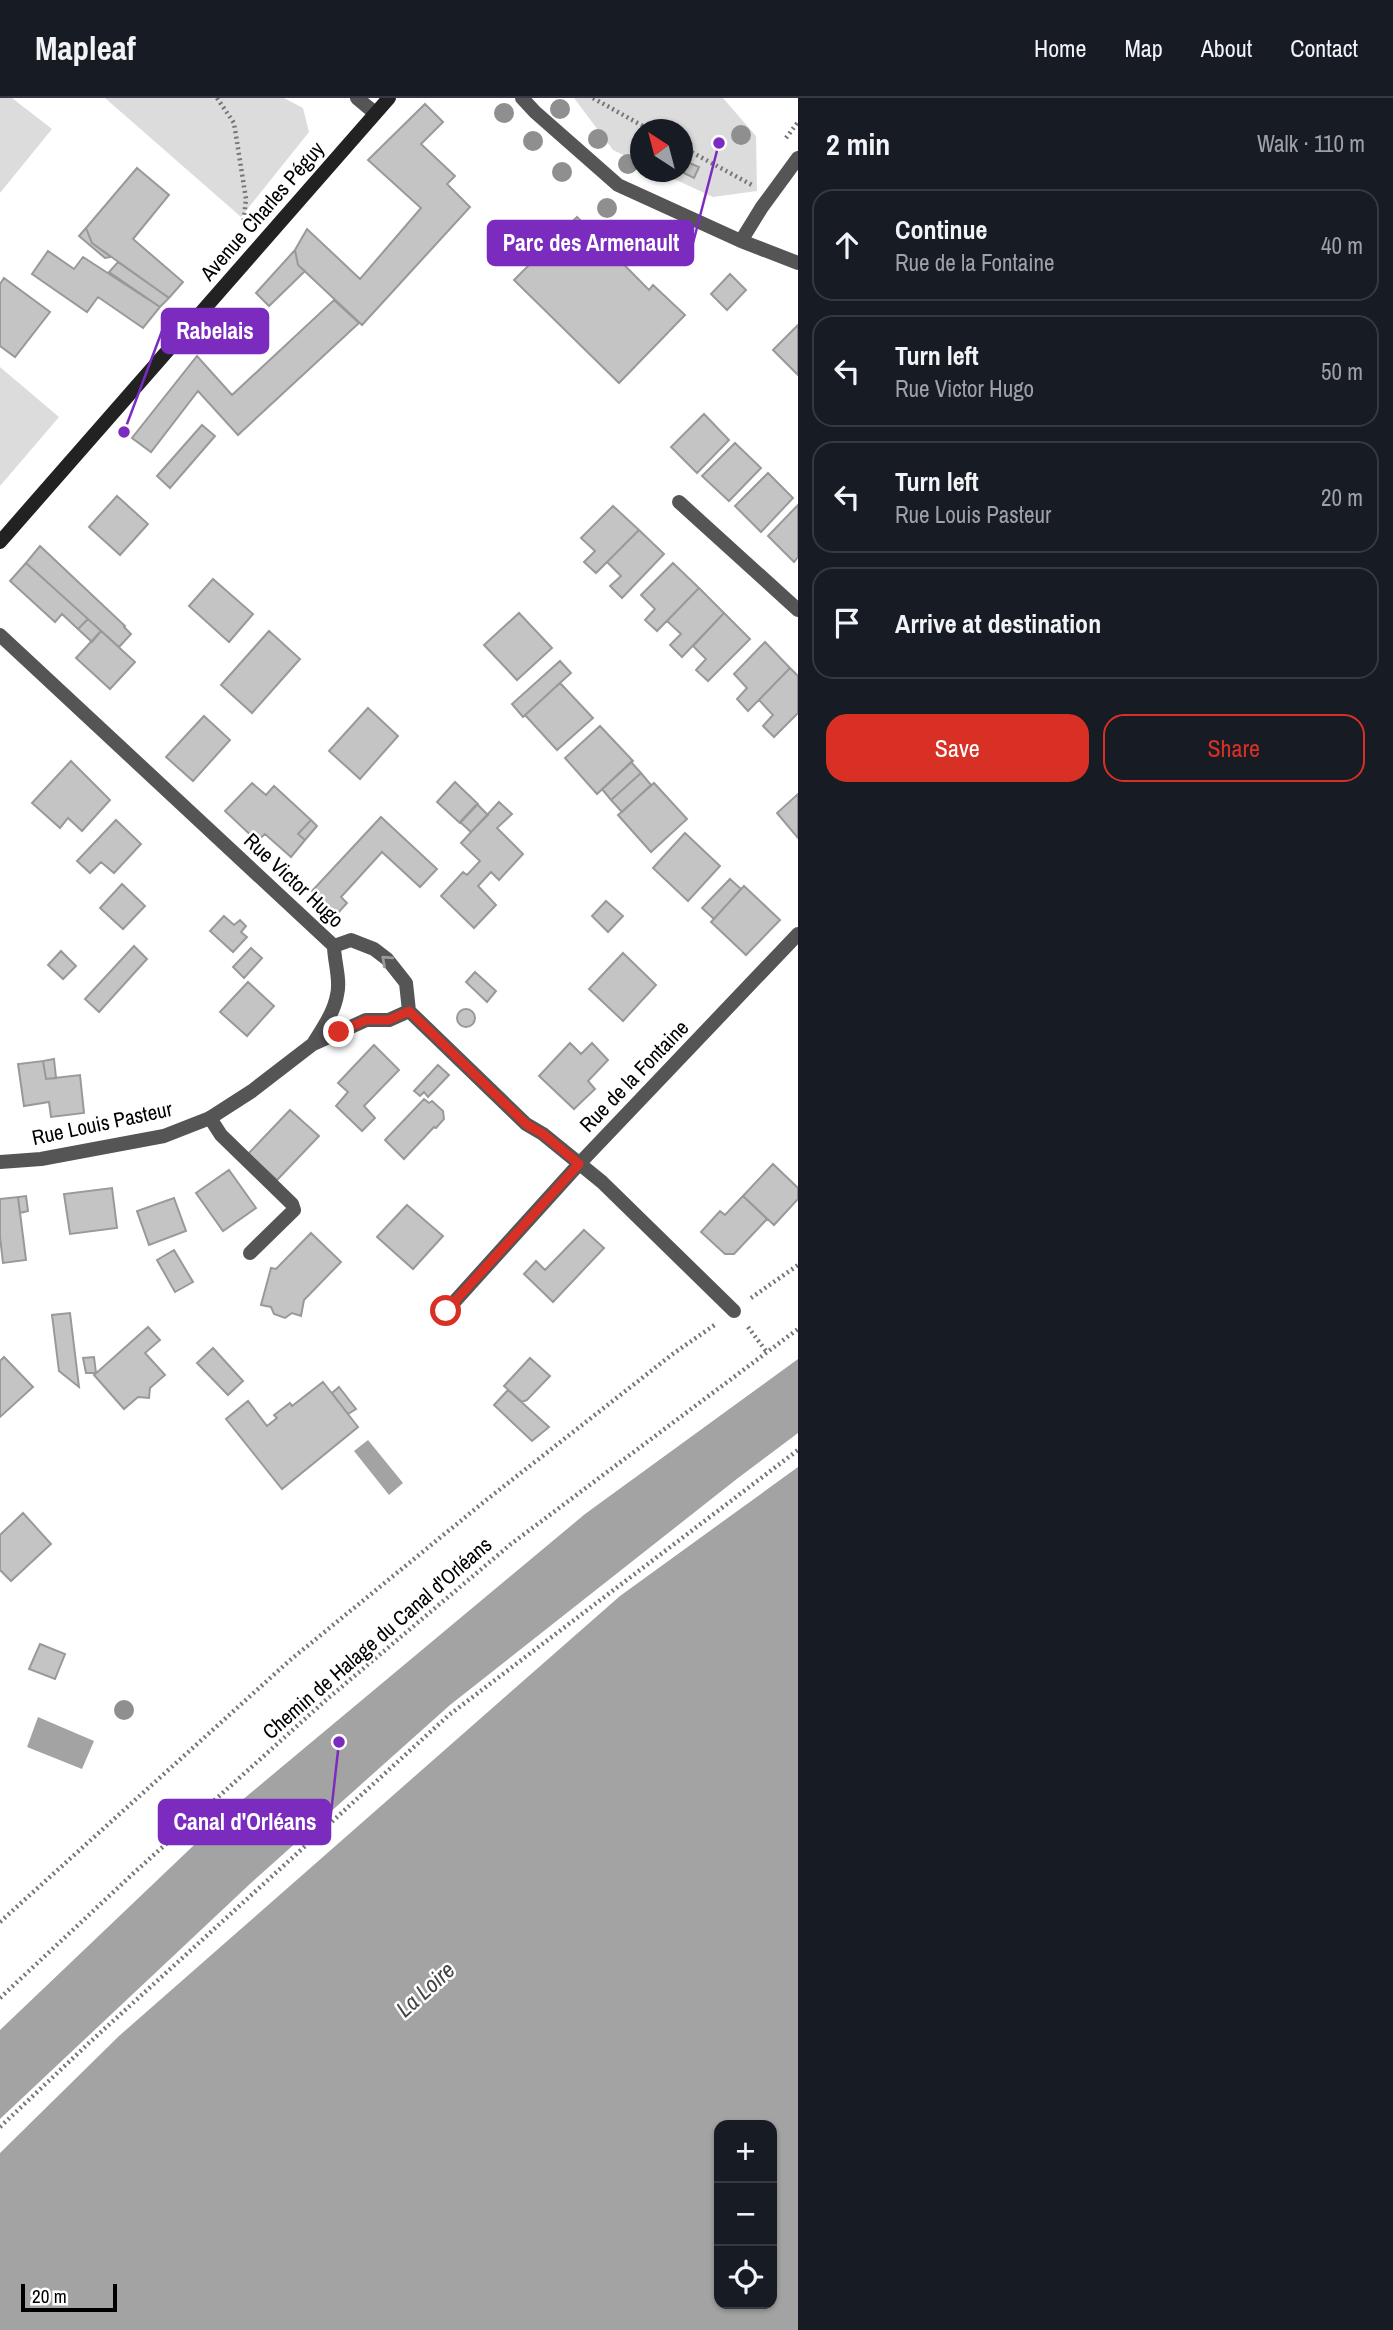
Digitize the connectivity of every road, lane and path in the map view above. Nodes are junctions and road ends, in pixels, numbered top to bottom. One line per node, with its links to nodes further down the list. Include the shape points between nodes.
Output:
1 (217, 98): 13 (path, via 234,124 246,199)
2 (358, 98): 6 (street)
3 (389, 98): 6 (main road, Avenue Charles Péguy)
4 (522, 98): 14 (street, via 618,185)
5 (593, 98): 7 (path)
6 (375, 113): 17 (main road, Avenue Charles Péguy)
7 (630, 119)
8 (798, 122): 9 (path)
9 (782, 143)
10 (693, 153): 12 (path, via 751,186)
11 (798, 158): 14 (street)
12 (759, 175)
13 (242, 235)
14 (741, 241): 15 (street)
15 (798, 263)
16 (679, 502): 18 (street)
17 (0, 542)
18 (798, 610)
19 (0, 635): 21 (street, Rue Victor Hugo)
20 (798, 934): 26 (street, Rue de la Fontaine)
21 (334, 946): 22 (street, Rue Victor Hugo, one-way to 21, via 406,983 387,959 351,940); 23 (street, Rue Louis Pasteur, via 338,993)
22 (409, 1011): 23 (street, Rue Louis Pasteur, via 389,1020 366,1020); 26 (street, via 526,1124)
23 (313, 1044): 24 (street, Rue Louis Pasteur)
24 (210, 1118): 25 (street, Rue Louis Pasteur, via 142,1141); 27 (street, via 294,1210)
25 (0, 1162)
26 (579, 1164): 29 (street, Rue de la Fontaine); 30 (street)
27 (250, 1254)
28 (798, 1265): 30 (path, Chemin de Halage du Canal d'Orléans)
29 (446, 1311)
30 (734, 1311): 33 (path, Chemin de Halage du Canal d'Orléans, via 674,1353 289,1661)
31 (798, 1329): 34 (path, Chemin de Halage du Canal d'Orléans, via 511,1544 326,1700)
32 (798, 1450): 35 (path, via 449,1715)
33 (0, 1922)
34 (0, 1998)
35 (0, 2127)

